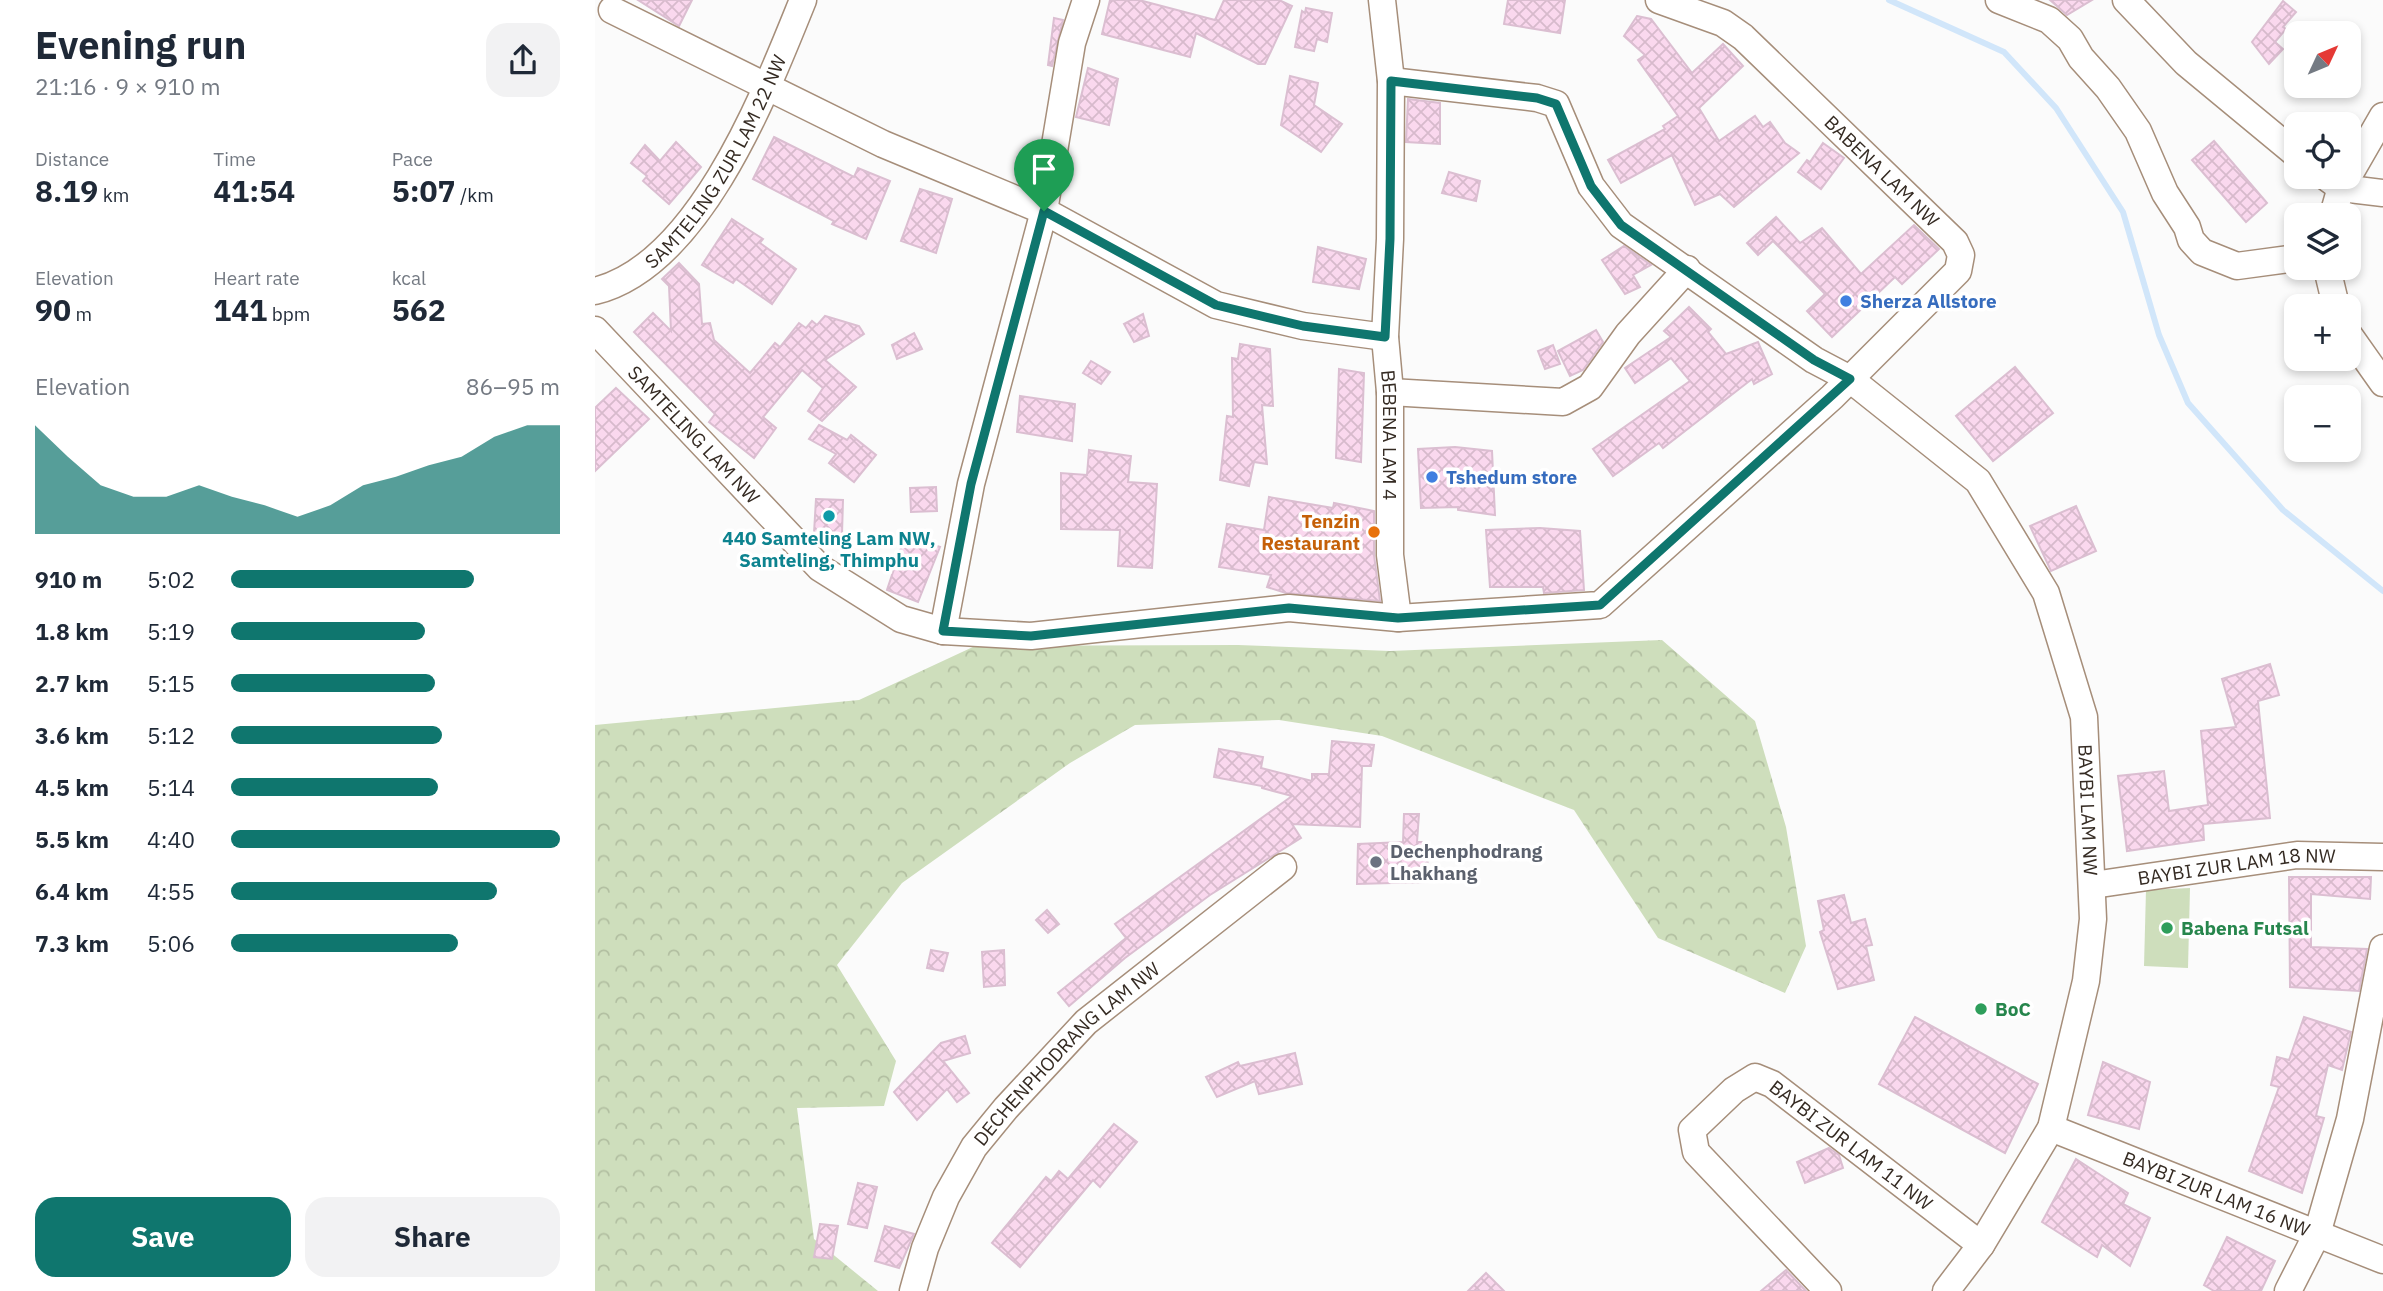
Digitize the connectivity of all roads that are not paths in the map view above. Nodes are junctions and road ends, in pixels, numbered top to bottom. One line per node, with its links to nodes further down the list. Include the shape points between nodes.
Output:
1 (803, 0): 9 (street, SAMTELING ZUR LAM 22 NW)
2 (1086, 0): 15 (street, via 1072,43)
3 (1382, 0): 8 (street, BEBENA LAM 4)
4 (1659, 0): 22 (street, BABENA LAM NW, via 1735,30 1955,242 1961,255 1958,271)
5 (1999, 0): 16 (street, via 2049,20 2070,39 2137,131 2165,193 2202,252 2237,265)
6 (2126, 0): 11 (street, via 2186,63)
7 (611, 10): 9 (street)
8 (1391, 81): 17 (street, BAYBI LAM NW, via 1556,104 1591,186 1606,208 1621,225); 20 (street, BEBENA LAM 4)
9 (768, 88): 15 (street, via 883,144); 18 (street, SAMTELING ZUR LAM 22 NW, via 687,226 649,265 616,286)
10 (2383, 116): 12 (street)
11 (2284, 144)
12 (2361, 149)
13 (2361, 186): 14 (street)
14 (2383, 193)
15 (1044, 211): 20 (street, via 1216,305 1303,326); 26 (street, via 971,484)
16 (2284, 259)
17 (1687, 269): 22 (street, BAYBI LAM NW, via 1814,360); 24 (street, via 1628,334 1590,387 1563,402)
18 (595, 291)
19 (595, 330): 26 (street, SAMTELING LAM NW, via 820,568 901,619)
20 (1385, 337): 24 (street, BEBENA LAM 4)
21 (2361, 352): 23 (street)
22 (1850, 379): 25 (street, SAMTELING LAM NW, via 1600,605); 29 (street, BAYBI LAM NW, via 1978,481 2046,593 2084,718)
23 (2383, 383)
24 (1390, 392): 25 (street, BEBENA LAM 4, via 1390,555)
25 (1398, 618): 26 (street, SAMTELING LAM NW, via 1289,608 1031,636)
26 (943, 631)
27 (2383, 858): 29 (street, BAYBI ZUR LAM 18 NW, via 2297,855)
28 (1283, 867): 35 (street, DECHENPHODRANG LAM NW, via 1086,1022 1046,1062 974,1147 941,1209)
29 (2092, 885): 31 (street, BAYBI LAM NW, via 2086,981)
30 (2383, 948): 32 (street, via 2350,1119)
31 (2051, 1128): 32 (street, BAYBI ZUR LAM 16 NW); 33 (street, BAYBI LAM NW)
32 (2317, 1234): 34 (street, BAYBI ZUR LAM 16 NW); 38 (street)
33 (1980, 1245): 36 (street, BAYBI ZUR LAM 11 NW, via 1772,1084 1755,1077 1692,1129 1696,1152); 37 (street, BAYBI LAM NW)
34 (2383, 1260)
35 (913, 1291)
36 (1828, 1291)
37 (1946, 1291)
38 (2288, 1291)

